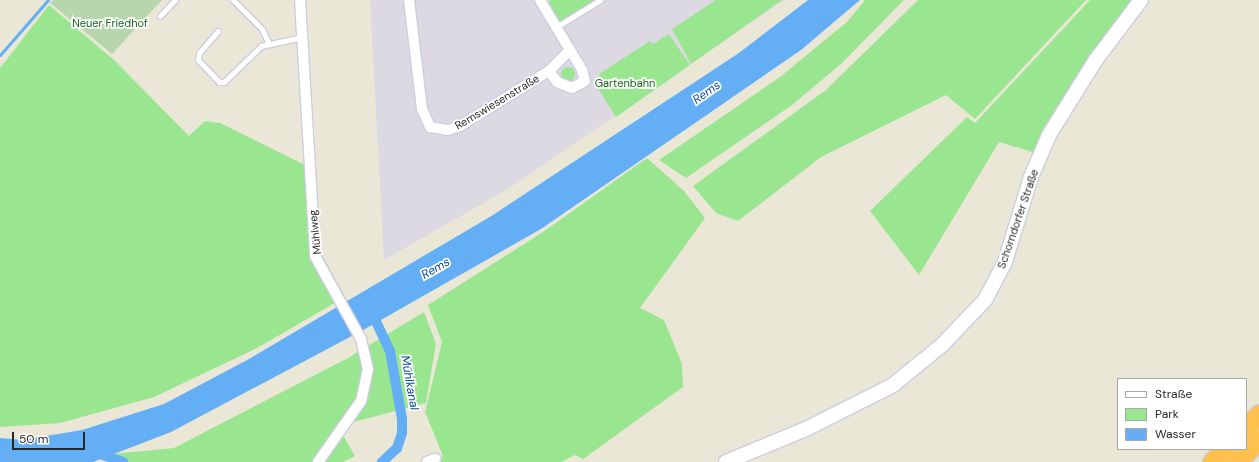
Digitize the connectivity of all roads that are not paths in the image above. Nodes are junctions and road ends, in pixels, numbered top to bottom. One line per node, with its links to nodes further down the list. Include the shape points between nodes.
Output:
1 (175, 0): 8 (lane)
2 (232, 0): 12 (lane, via 262,29)
3 (300, 0): 11 (street, Mühlweg)
4 (409, 0): 14 (street, Remswiesenstraße, via 422,109 430,128 448,130 460,126)
5 (540, 0): 9 (street)
6 (600, 0): 9 (lane)
7 (1141, 0): 20 (main road, Schorndorfer Straße, via 1095,61 1049,135 1031,177 1005,262 985,300 942,345 893,385 808,428)
8 (160, 16)
9 (556, 27): 13 (street)
10 (218, 31): 12 (lane, via 199,53 198,60 219,82 224,82)
11 (302, 37): 12 (lane); 19 (street, Mühlweg, via 315,256 358,334 366,354 367,386 350,418)
12 (268, 42)
13 (570, 50): 14 (street); 14 (street, via 585,81 578,86 565,87)
14 (550, 71)
15 (1259, 414): 16 (highway)
16 (1247, 426)
17 (1259, 439): 22 (highway)
18 (1224, 450): 21 (highway)
19 (318, 462)
20 (726, 462)
21 (1212, 462)
22 (1236, 462)

